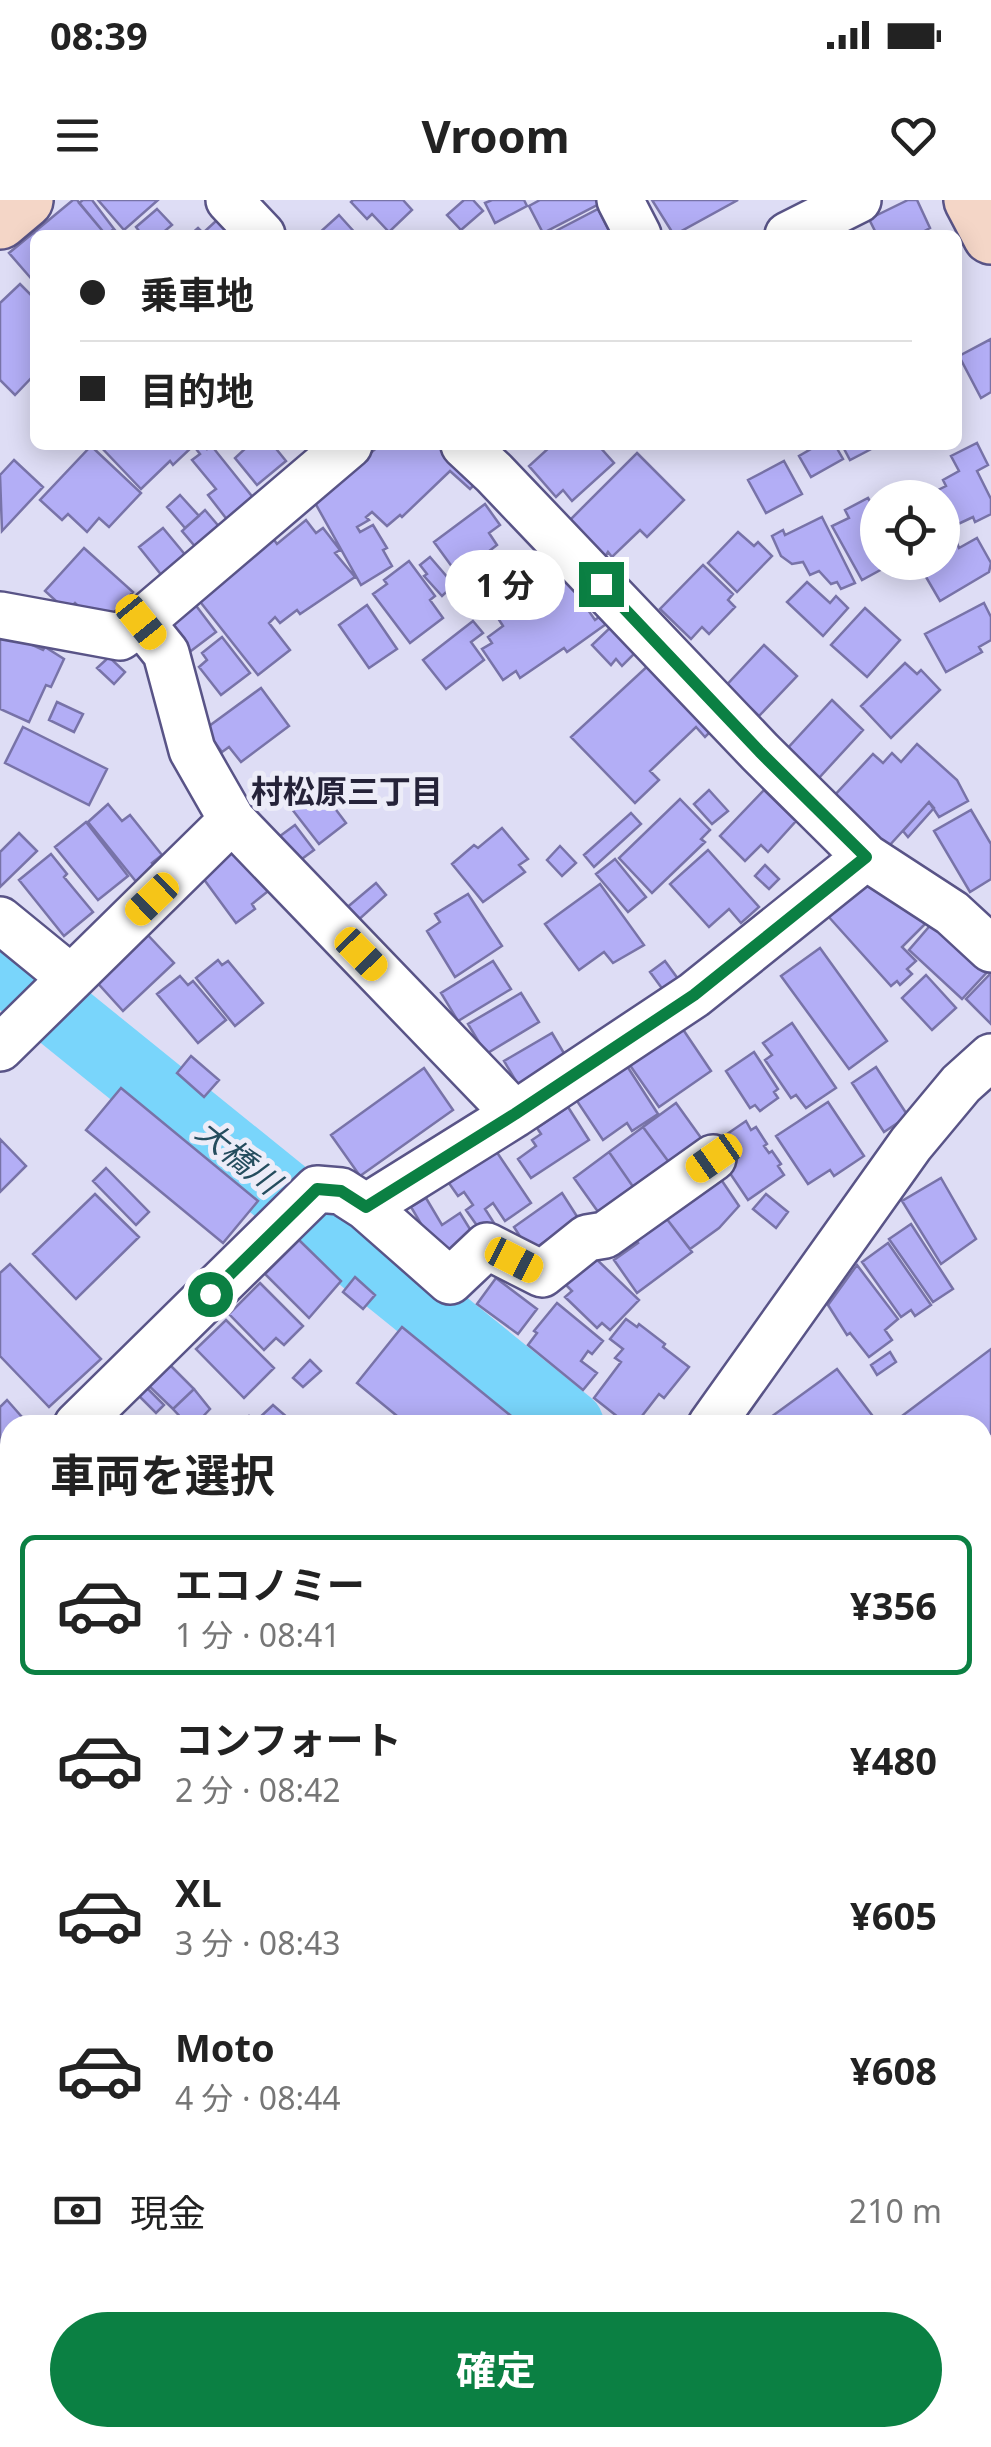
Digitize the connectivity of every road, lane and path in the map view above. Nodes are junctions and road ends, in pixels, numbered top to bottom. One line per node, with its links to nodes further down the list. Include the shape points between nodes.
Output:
1 (25, 200): 6 (street)
2 (229, 200): 7 (street)
3 (620, 200): 8 (street)
4 (858, 200): 9 (street)
5 (972, 200): 10 (street)
6 (0, 221)
7 (257, 230)
8 (635, 230)
9 (798, 230)
10 (991, 236)
11 (342, 450): 14 (street)
12 (493, 454): 16 (street, via 760,752)
13 (0, 615): 14 (street, via 120,636)
14 (141, 622): 15 (street, via 166,653 192,750)
15 (232, 820): 19 (street); 22 (street)
16 (866, 857): 18 (street, via 952,913); 22 (street, via 694,995)
17 (0, 920): 19 (street)
18 (991, 949)
19 (72, 978): 20 (street)
20 (0, 1048)
21 (991, 1057): 26 (street, via 911,1144)
22 (515, 1114): 24 (street)
23 (714, 1158): 24 (street, via 542,1274 487,1246 450,1281)
24 (366, 1207): 25 (street, via 341,1191 317,1189)
25 (86, 1415)
26 (718, 1415)

